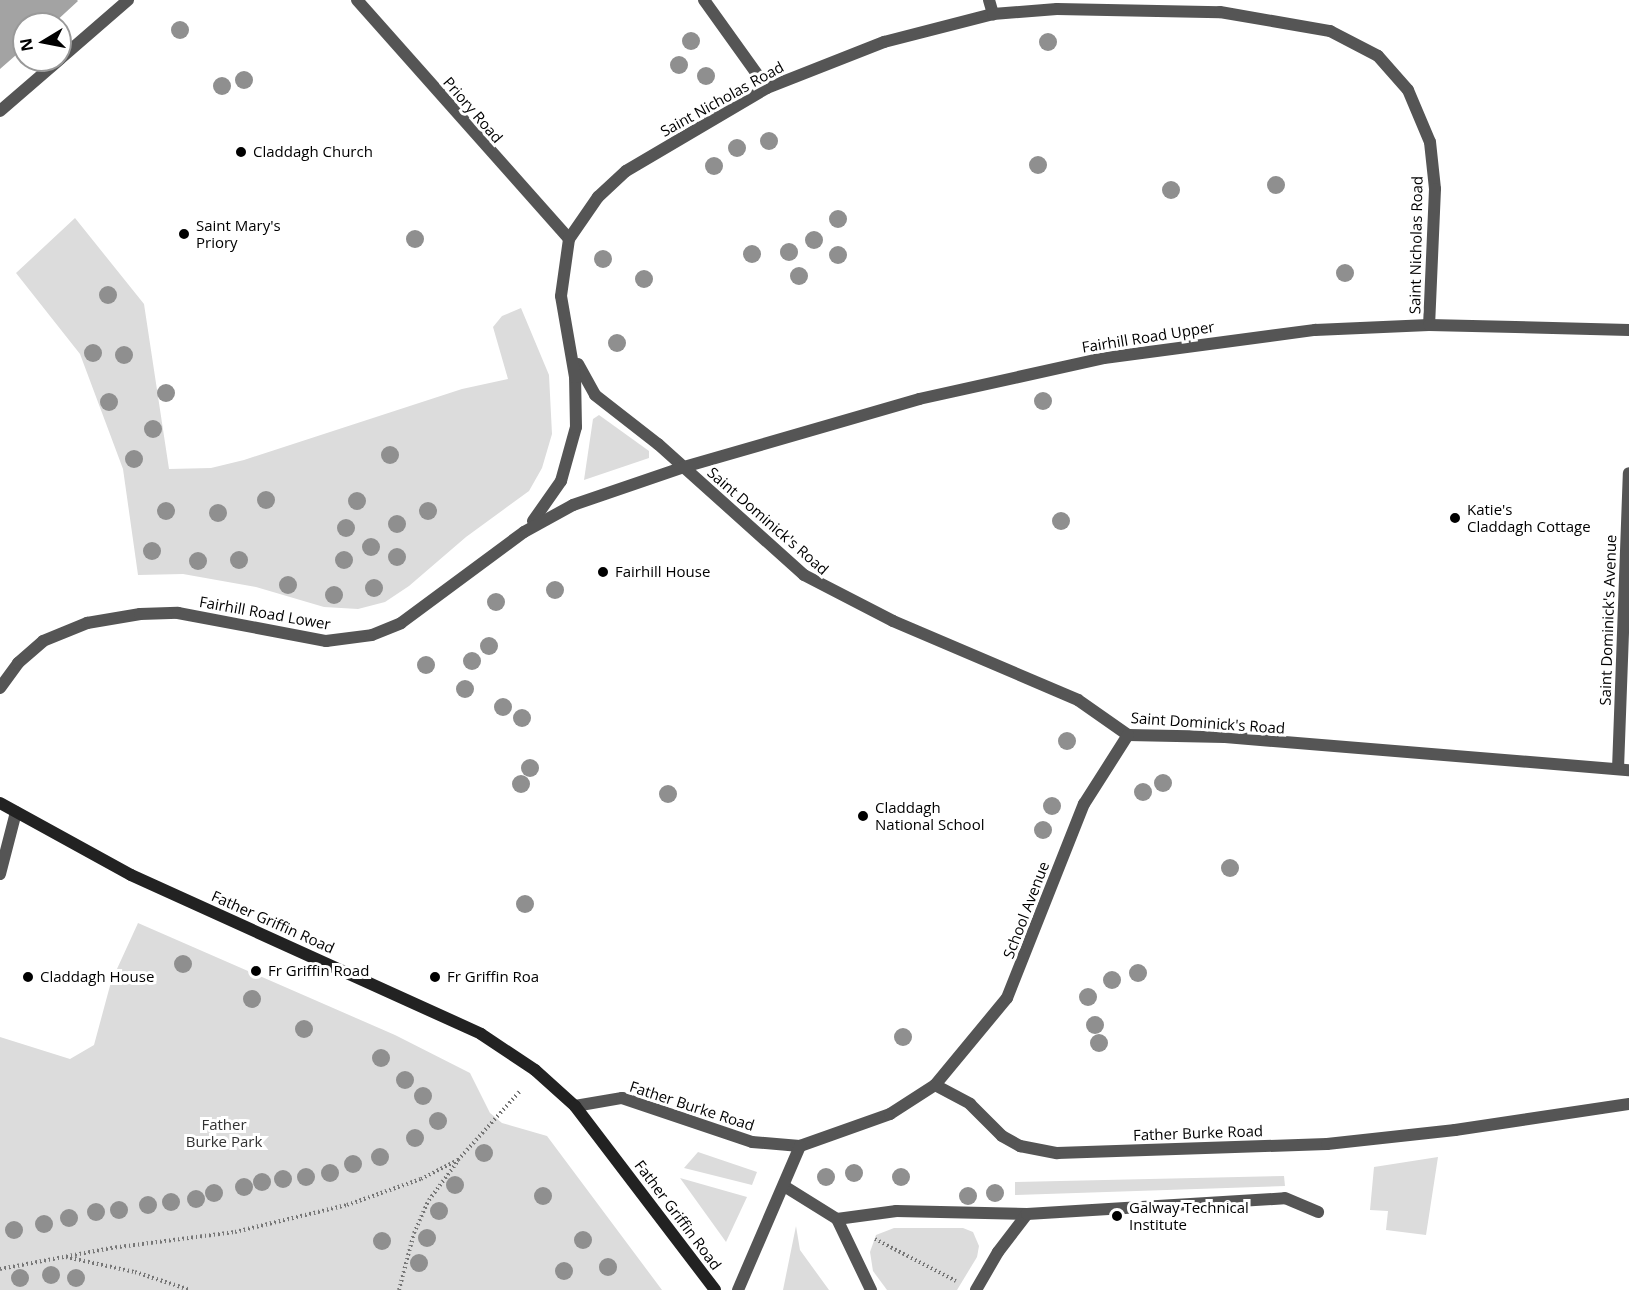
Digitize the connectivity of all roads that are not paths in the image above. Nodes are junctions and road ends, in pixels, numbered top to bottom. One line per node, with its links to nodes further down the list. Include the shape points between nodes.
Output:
1 (128, 0): 7 (street)
2 (357, 0): 11 (street, Priory Road)
3 (704, 0): 9 (street)
4 (989, 0): 6 (street)
5 (1221, 6): 6 (street, Saint Nicholas Road); 12 (street, Saint Nicholas Road, via 1330,31 1348,39 1378,56 1408,90 1430,142 1435,189)
6 (993, 14): 9 (street, Saint Nicholas Road, via 884,42)
7 (72, 48)
8 (44, 72): 10 (street)
9 (767, 88): 11 (street, Saint Nicholas Road, via 626,171 598,197)
10 (0, 111)
11 (569, 239): 14 (street, Saint Nicholas Road, via 561,296)
12 (1429, 325): 13 (street, Fairhill Road Upper); 15 (street, Fairhill Road Upper, via 1314,330 1136,351 919,399)
13 (1629, 330)
14 (570, 344): 15 (street, Saint Nicholas Road, via 595,396); 17 (street, Saint Nicholas Road, via 576,408 572,445 554,495)
15 (684, 467): 17 (street, Fairhill Road Lower, via 573,505); 19 (street, Saint Dominick's Road, via 820,586 1078,700)
16 (1629, 473): 20 (street, Saint Dominick's Avenue)
17 (524, 532): 18 (street, Fairhill Road Lower, via 412,615 372,635 326,641 178,613 140,614 87,623 43,641 18,663)
18 (0, 688)
19 (1128, 735): 20 (street, Saint Dominick's Road, via 1225,737); 24 (street, School Avenue, via 1084,804 1007,998)
20 (1623, 770)
21 (0, 803): 22 (main road, Father Griffin Road)
22 (16, 812): 23 (street); 26 (main road, Father Griffin Road, via 131,875 481,1034 535,1070)
23 (0, 874)
24 (935, 1085): 25 (street, Father Burke Road, via 970,1104 1002,1136 1020,1146 1057,1153 1327,1144); 27 (street, Father Burke Road, via 891,1114)
25 (1629, 1104)
26 (575, 1106): 27 (street, Father Burke Road, via 622,1098 752,1142); 33 (main road, Father Griffin Road)
27 (800, 1146): 28 (street)
28 (784, 1186): 31 (street); 34 (street)
29 (1318, 1212): 30 (street, via 1285,1198)
30 (1027, 1214): 31 (street, via 896,1211); 32 (street)
31 (837, 1219): 35 (street)
32 (970, 1287)
33 (715, 1290)
34 (738, 1290)
35 (871, 1290)

